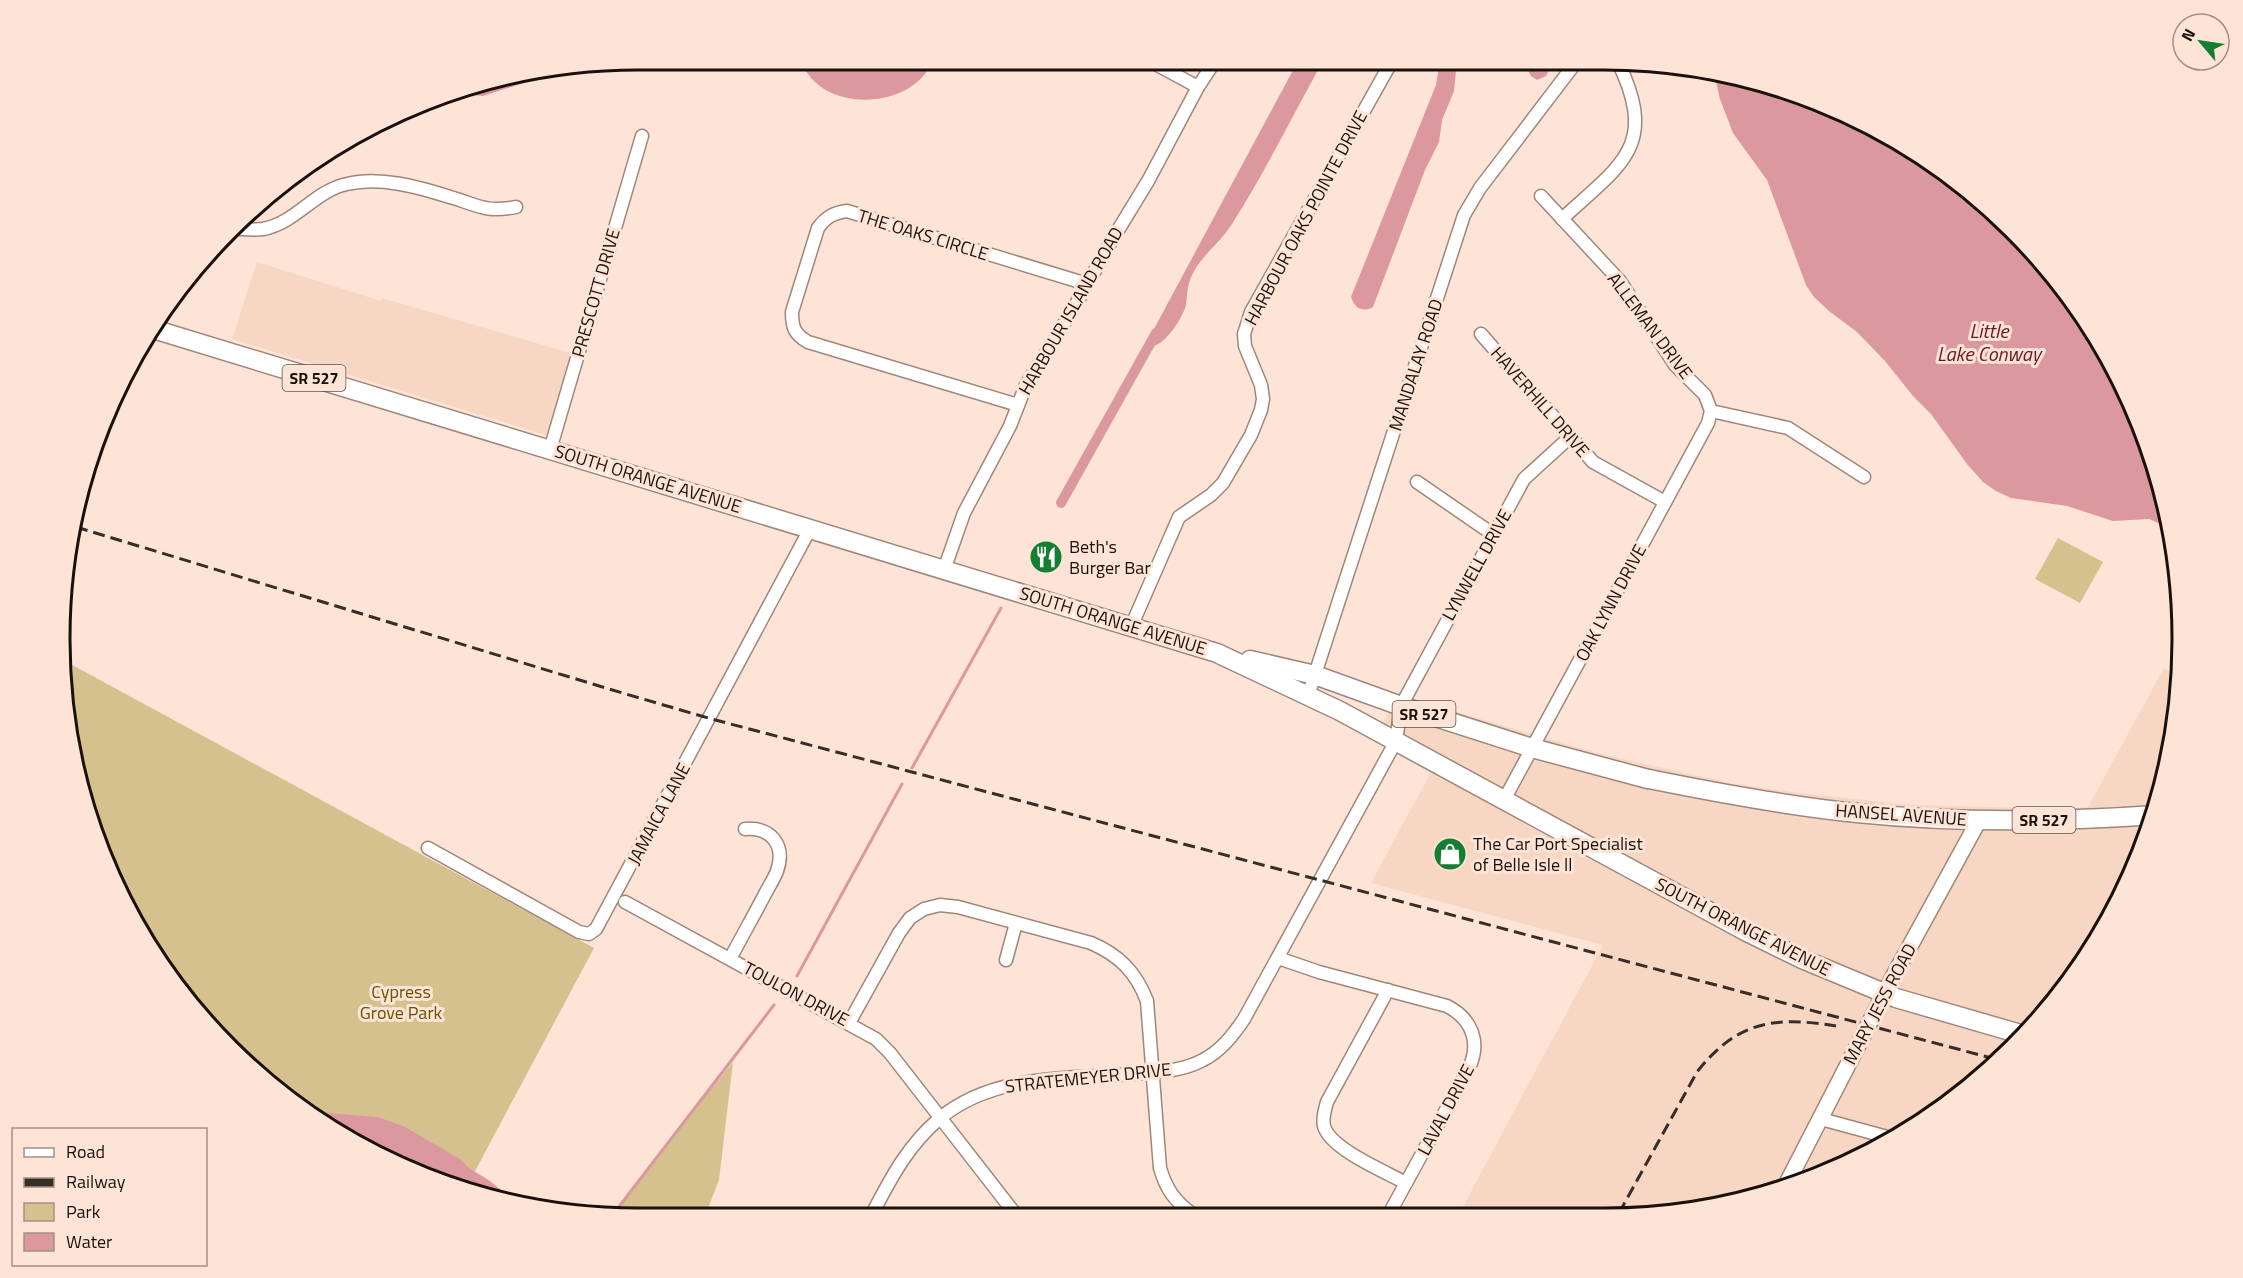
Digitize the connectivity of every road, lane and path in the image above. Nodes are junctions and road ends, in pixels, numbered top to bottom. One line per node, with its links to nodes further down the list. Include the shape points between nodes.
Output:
1 (1167, 70): 6 (street)
2 (1209, 70): 6 (street, HARBOUR ISLAND ROAD)
3 (1387, 70): 25 (street, HARBOUR OAKS POINTE DRIVE, via 1251,312 1244,334 1245,346 1263,399 1251,435 1223,483 1179,517)
4 (1570, 70): 27 (street, MANDALAY ROAD, via 1480,188 1464,215)
5 (1622, 71): 10 (street, via 1635,108 1633,141 1613,171)
6 (1198, 87): 12 (street, HARBOUR ISLAND ROAD)
7 (642, 136): 18 (street, PRESCOTT DRIVE)
8 (1541, 196): 10 (street, ALLEMAN DRIVE)
9 (516, 207): 11 (street, via 496,211 422,188 378,182 347,184 323,192 283,222 262,229)
10 (1562, 219): 16 (street, ALLEMAN DRIVE, via 1620,281 1675,365 1705,395)
11 (246, 229)
12 (1087, 284): 15 (street, HARBOUR ISLAND ROAD); 15 (street, THE OAKS CIRCLE, via 846,211 825,218 818,228 792,312 797,336)
13 (161, 331): 18 (main road, SOUTH ORANGE AVENUE / SR 527)
14 (1481, 334): 17 (street, HAVERHILL DRIVE)
15 (1018, 405): 24 (street, HARBOUR ISLAND ROAD, via 964,513)
16 (1710, 407): 19 (street, via 1788,429); 21 (street, OAK LYNN DRIVE, via 1708,423)
17 (1569, 436): 21 (street, HAVERHILL DRIVE, via 1593,462); 23 (street, LYNWELL DRIVE, via 1524,479)
18 (550, 450): 22 (main road, SOUTH ORANGE AVENUE / SR 527)
19 (1864, 477)
20 (1417, 482): 23 (street)
21 (1665, 502): 31 (street, OAK LYNN DRIVE)
22 (810, 529): 24 (main road, SOUTH ORANGE AVENUE / SR 527); 36 (street, JAMAICA LANE, via 596,929 589,934 579,932)
23 (1494, 535): 29 (street, LYNWELL DRIVE)
24 (944, 570): 25 (main road, SOUTH ORANGE AVENUE / SR 527)
25 (1131, 627): 26 (main road, SOUTH ORANGE AVENUE / SR 527)
26 (1217, 653): 27 (main road, HANSEL AVENUE / SR 527); 28 (main road, SOUTH ORANGE AVENUE / SR 527)
27 (1315, 675): 28 (street, MANDALAY ROAD); 29 (main road, HANSEL AVENUE / SR 527)
28 (1308, 696): 30 (main road, SOUTH ORANGE AVENUE / SR 527)
29 (1401, 706): 30 (street); 31 (main road, HANSEL AVENUE / SR 527)
30 (1396, 741): 32 (main road, SOUTH ORANGE AVENUE / SR 527); 40 (street, STRATEMEYER DRIVE)
31 (1532, 748): 32 (street, OAK LYNN DRIVE); 34 (main road, HANSEL AVENUE / SR 527, via 1648,779 1750,799 1823,810)
32 (1504, 800): 43 (main road, SOUTH ORANGE AVENUE / SR 527, via 1777,947)
33 (2144, 816): 34 (main road, HANSEL AVENUE / SR 527)
34 (1979, 820): 43 (street, MARY JESS ROAD)
35 (745, 829): 39 (street, via 764,830 773,838 780,851 778,870)
36 (428, 848)
37 (625, 902): 39 (street, TOULON DRIVE)
38 (1016, 923): 41 (street); 44 (street, via 958,907 940,905 924,909 910,918 899,933); 46 (street, via 1106,949 1130,969 1147,1001)
39 (730, 958): 44 (street, TOULON DRIVE)
40 (1278, 958): 42 (street, LAVAL DRIVE); 46 (street, STRATEMEYER DRIVE, via 1244,1019 1219,1050 1187,1067)
41 (1006, 960)
42 (1388, 990): 51 (street, via 1327,1102 1324,1126 1340,1145); 51 (street, LAVAL DRIVE, via 1458,1011 1468,1022 1476,1046 1469,1068)
43 (1885, 994): 45 (main road, SOUTH ORANGE AVENUE / SR 527); 48 (street, MARY JESS ROAD)
44 (849, 1023): 47 (street, TOULON DRIVE, via 876,1039 890,1053)
45 (2014, 1032)
46 (1152, 1072): 47 (street, STRATEMEYER DRIVE, via 1017,1083 992,1089); 54 (street, via 1160,1168 1164,1181)
47 (941, 1117): 52 (street, STRATEMEYER DRIVE, via 907,1153); 53 (street, TOULON DRIVE)
48 (1821, 1119): 49 (street); 50 (street, MARY JESS ROAD)
49 (1880, 1135)
50 (1791, 1175)
51 (1406, 1183): 55 (street, LAVAL DRIVE)
52 (876, 1208)
53 (1011, 1208)
54 (1185, 1208)
55 (1392, 1208)

